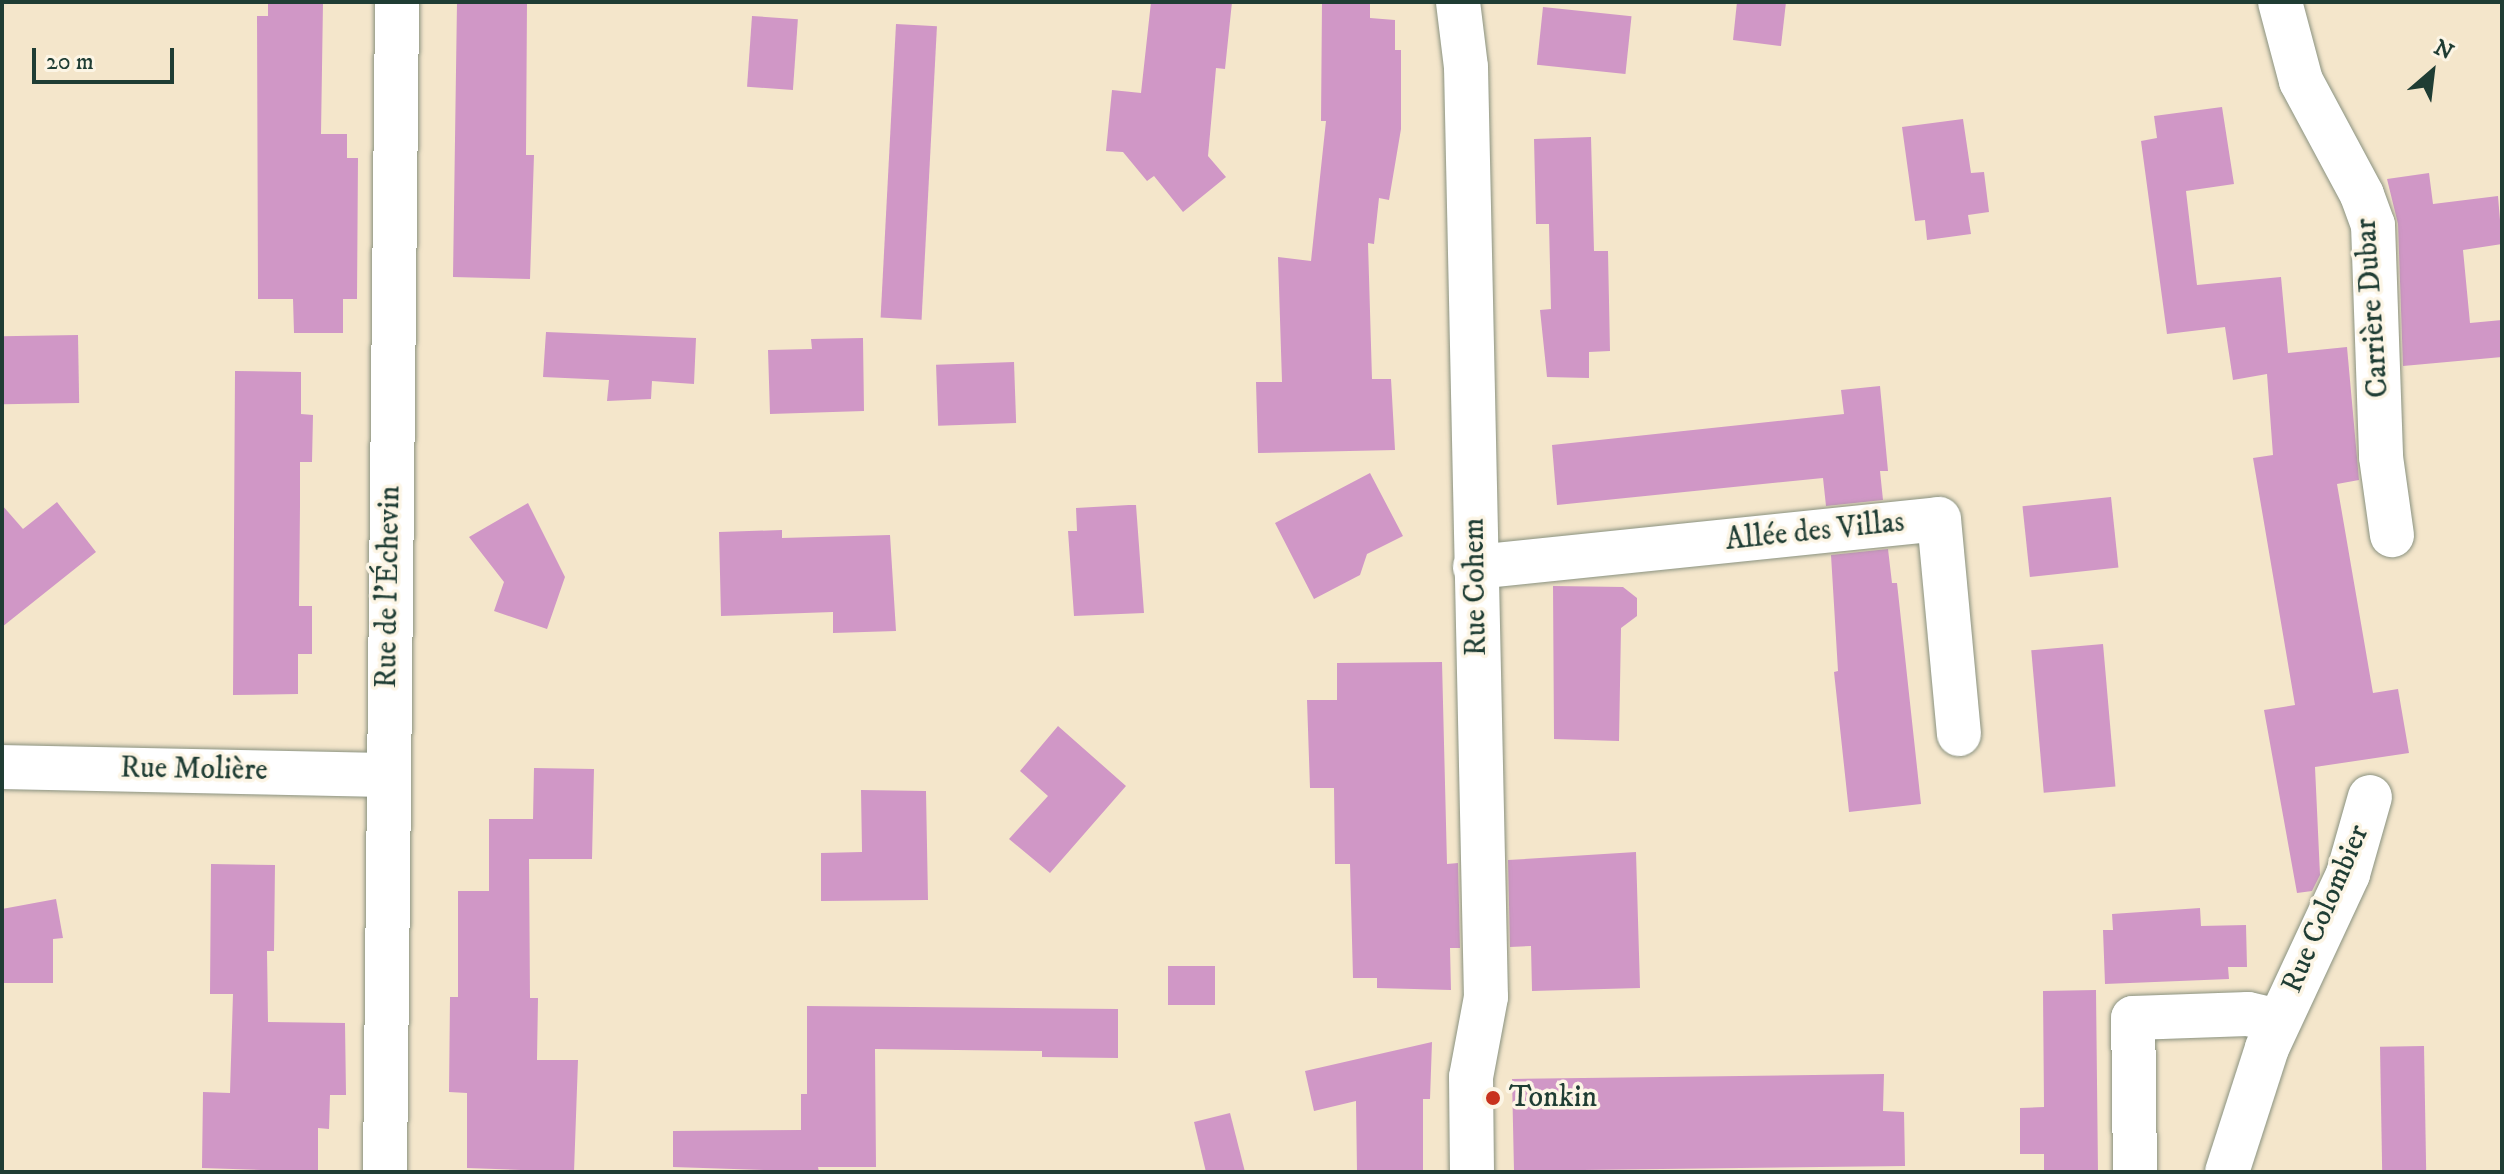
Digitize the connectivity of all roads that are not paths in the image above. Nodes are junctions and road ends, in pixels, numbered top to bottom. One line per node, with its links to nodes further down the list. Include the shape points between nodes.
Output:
1 (397, 2): 8 (street, Rue de l'Échevin)
2 (1458, 2): 5 (street, Rue Cohem, via 1466,67)
3 (2280, 2): 4 (street, Carrière Dubar, via 2301,81 2373,225 2381,457)
4 (2392, 535)
5 (1475, 567): 6 (street, Allée des Villas, via 1939,519); 12 (street, Rue Cohem, via 1486,1008 1471,1077)
6 (1959, 734)
7 (2, 767): 8 (street, Rue Molière)
8 (387, 775): 11 (street, Rue de l'Échevin)
9 (2370, 797): 10 (street, Rue Colombier, via 2348,874)
10 (2278, 1021): 13 (street, Rue Colombier, via 2248,1014 2133,1018); 14 (street, Rue Colombier)
11 (385, 1172)
12 (1472, 1172)
13 (2135, 1172)
14 (2227, 1172)

